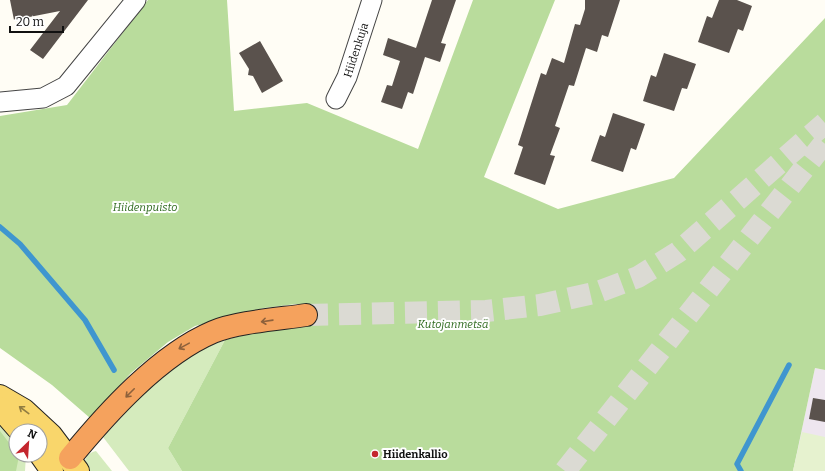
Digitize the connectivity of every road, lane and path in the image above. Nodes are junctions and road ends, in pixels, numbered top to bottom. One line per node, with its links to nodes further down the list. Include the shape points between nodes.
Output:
1 (136, 0): 4 (street, via 66,86 43,98)
2 (372, 0): 3 (street, Hiidenkuja, via 347,77)
3 (336, 99)
4 (0, 102)
5 (306, 315): 9 (highway, one-way to 9, via 251,323 214,332 181,348 142,380 91,432)
6 (0, 396): 9 (main road, one-way to 6, via 51,435 24,410)
7 (0, 408): 8 (main road)
8 (13, 423)
9 (72, 467): 10 (street)
10 (52, 471)

